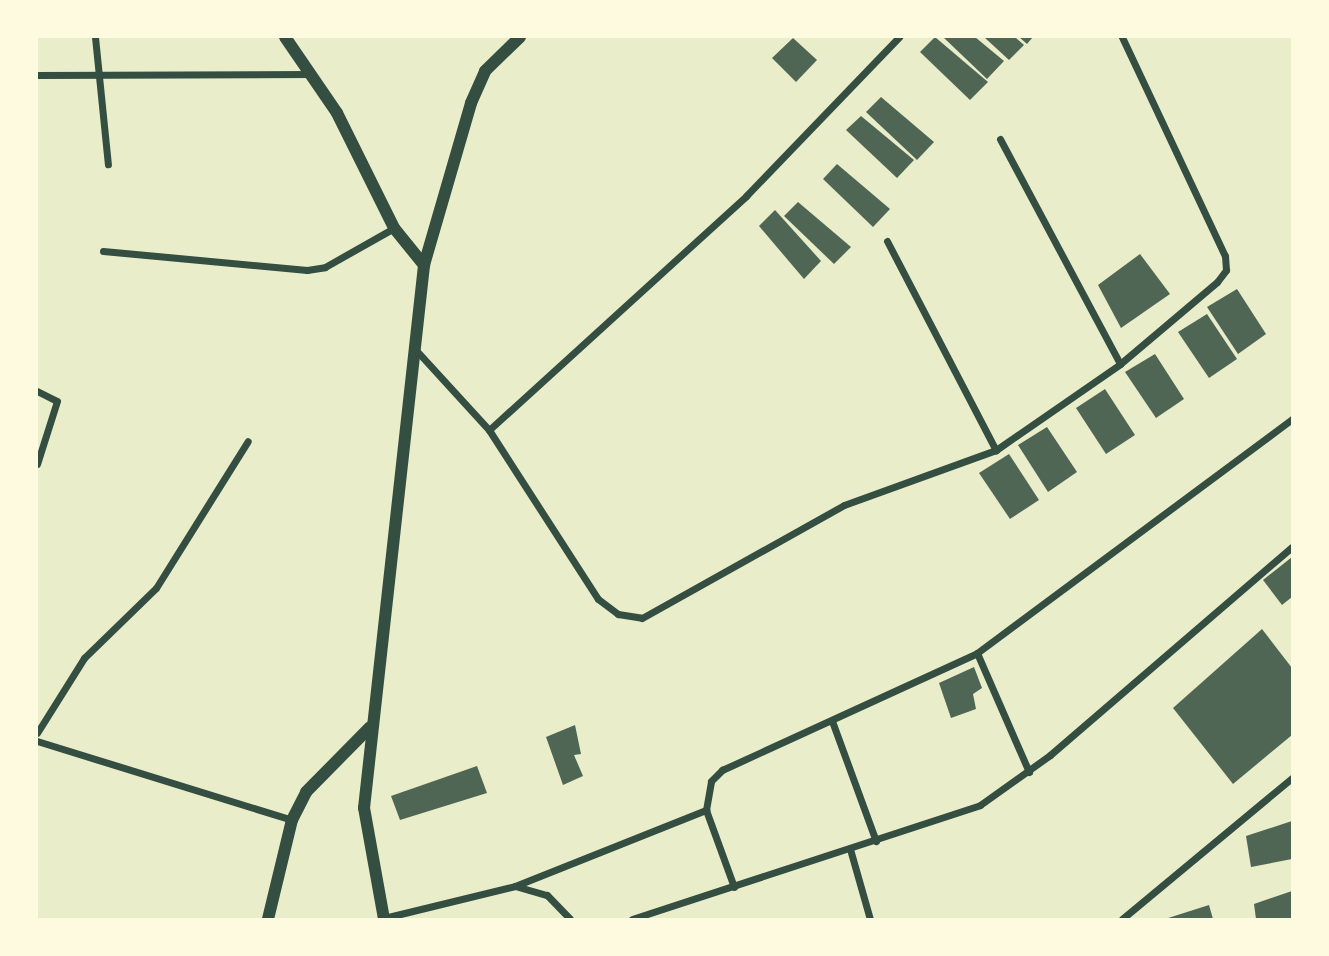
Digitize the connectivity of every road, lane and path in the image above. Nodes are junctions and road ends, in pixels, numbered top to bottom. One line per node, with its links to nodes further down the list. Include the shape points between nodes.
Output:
1 (95, 37): 6 (street)
2 (285, 37): 7 (street)
3 (520, 37): 14 (street, via 485,71 471,103)
4 (899, 37): 19 (street, via 746,196)
5 (1122, 37): 16 (street, via 1226,256 1226,270)
6 (96, 74): 7 (street); 8 (street); 10 (street)
7 (312, 74): 11 (street)
8 (37, 75)
9 (1000, 139): 16 (street)
10 (108, 164)
11 (394, 228): 13 (street, via 325,267 307,270); 14 (street)
12 (887, 242): 21 (street)
13 (103, 251)
14 (424, 265): 15 (street)
15 (414, 348): 19 (street); 26 (street)
16 (1120, 364): 21 (street)
17 (37, 391): 22 (street, via 57,401)
18 (1292, 419): 24 (street)
19 (489, 430): 21 (street, via 598,599 630,617 653,613 844,505)
20 (248, 441): 27 (street, via 156,588 84,658)
21 (996, 450)
22 (37, 464)
23 (1292, 547): 29 (street)
24 (977, 653): 25 (street); 29 (street)
25 (832, 721): 31 (street, via 711,780); 33 (street)
26 (370, 727): 32 (street, via 338,754); 37 (street, via 364,808)
27 (37, 733)
28 (37, 741): 32 (street)
29 (1029, 772): 33 (street, via 980,805)
30 (1292, 778): 42 (street)
31 (706, 810): 35 (street); 36 (street)
32 (292, 820): 38 (street)
33 (876, 841): 34 (street)
34 (850, 849): 36 (street); 41 (street)
35 (515, 886): 37 (street); 39 (street, via 547,895)
36 (734, 887): 40 (street)
37 (384, 918)
38 (268, 919)
39 (570, 919)
40 (632, 919)
41 (870, 919)
42 (1122, 919)

